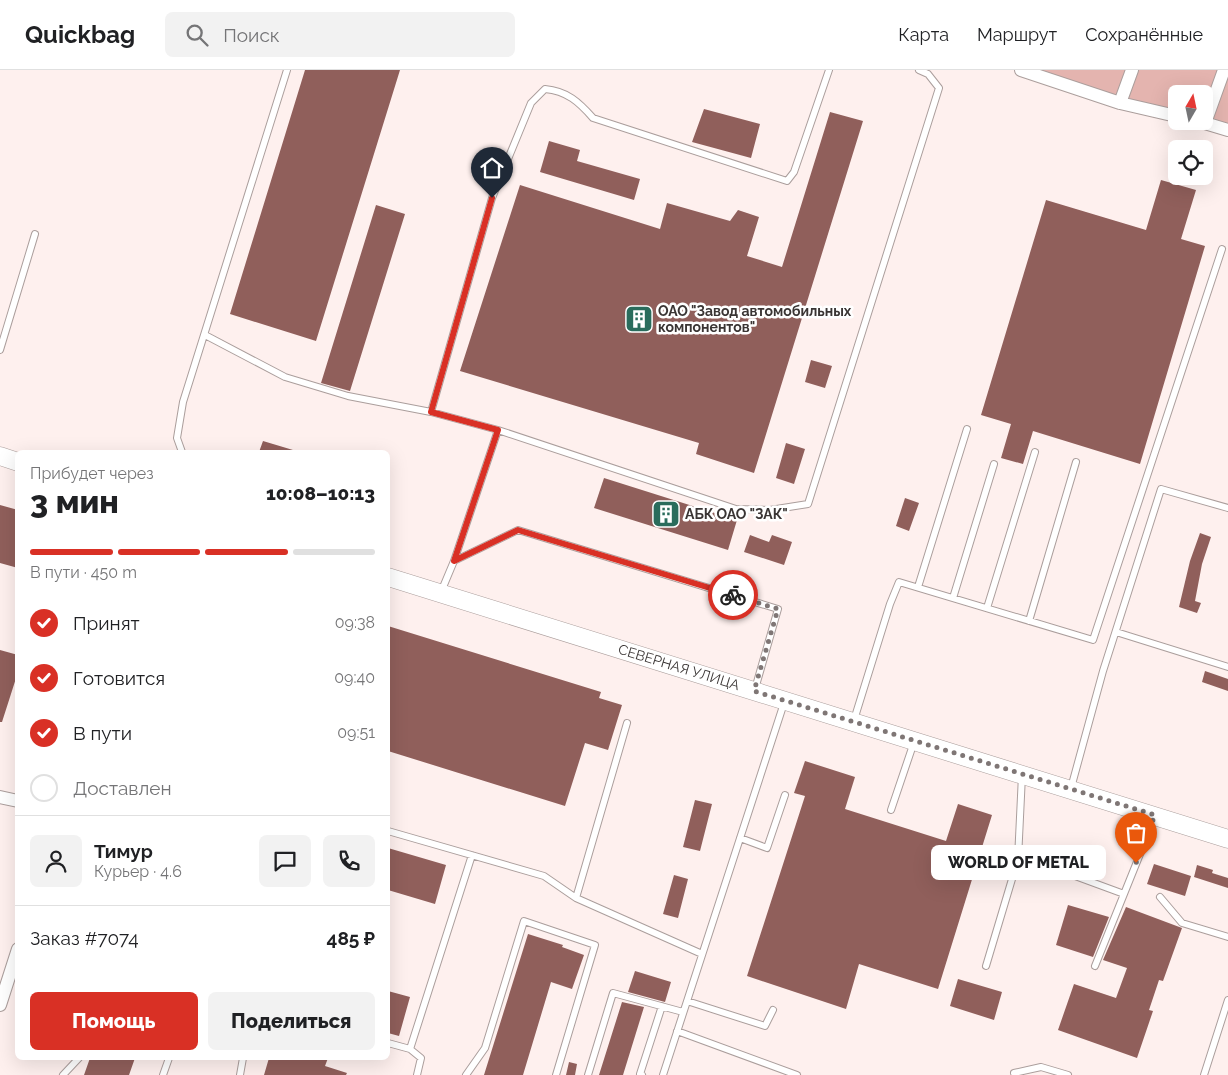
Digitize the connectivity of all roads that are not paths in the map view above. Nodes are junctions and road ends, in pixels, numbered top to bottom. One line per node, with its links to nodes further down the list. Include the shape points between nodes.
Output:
1 (287, 70): 15 (lane)
2 (829, 70): 17 (lane, via 794,172 787,181 593,118 560,90 545,89 531,102 492,198)
3 (919, 70): 19 (lane, via 928,74 940,88 808,504 770,510 736,509)
4 (1021, 70): 7 (street)
5 (1132, 70): 9 (street)
6 (1224, 70): 8 (street)
7 (1034, 72): 9 (street)
8 (1213, 96)
9 (1120, 103): 10 (street)
10 (1168, 114)
11 (1213, 125): 12 (street)
12 (1228, 130)
13 (35, 234): 16 (lane)
14 (1222, 249): 33 (lane, via 1093,640)
15 (205, 335): 17 (lane, via 284,377 348,396); 20 (lane, via 183,402 177,438)
16 (0, 350)
17 (431, 412): 19 (lane)
18 (967, 429): 29 (lane)
19 (498, 430): 27 (lane)
20 (181, 450)
21 (1035, 452): 32 (lane)
22 (0, 456): 23 (main road)
23 (15, 461)
24 (1076, 462): 33 (lane)
25 (994, 464): 31 (lane)
26 (1228, 508): 34 (lane, via 1161,489)
27 (454, 561): 30 (lane); 36 (lane, via 518,530 778,609)
28 (390, 578): 30 (main road, СЕВЕРНАЯ УЛИЦА)
29 (918, 588): 31 (lane); 38 (lane, via 899,582)
30 (441, 593): 36 (main road, СЕВЕРНАЯ УЛИЦА)
31 (953, 598): 32 (lane)
32 (987, 608): 33 (lane)
33 (1029, 621)
34 (1116, 632): 35 (lane); 42 (lane)
35 (1228, 667)
36 (754, 691): 37 (main road, СЕВЕРНАЯ УЛИЦА)
37 (785, 700): 38 (main road, СЕВЕРНАЯ УЛИЦА); 49 (lane)
38 (854, 722): 40 (main road, СЕВЕРНАЯ УЛИЦА)
39 (627, 723): 55 (lane)
40 (914, 740): 41 (main road, СЕВЕРНАЯ УЛИЦА); 46 (lane)
41 (1022, 774): 42 (main road, СЕВЕРНАЯ УЛИЦА); 59 (lane, via 1018,858)
42 (1071, 789): 47 (main road, СЕВЕРНАЯ УЛИЦА)
43 (785, 795): 49 (lane, via 768,848)
44 (1, 800): 45 (street)
45 (15, 801)
46 (891, 810)
47 (1155, 815): 50 (main road, СЕВЕРНАЯ УЛИЦА); 53 (lane)
48 (390, 831): 51 (lane)
49 (740, 838): 57 (lane)
50 (1228, 839)
51 (472, 855): 55 (lane, via 544,876); 70 (lane)
52 (1075, 876): 53 (lane)
53 (1124, 894): 60 (lane)
54 (1160, 897): 56 (lane, via 1182,923)
55 (576, 898): 57 (lane)
56 (1228, 938)
57 (702, 954): 63 (lane)
58 (15, 956): 61 (street)
59 (986, 966)
60 (1095, 966)
61 (4, 980): 64 (street)
62 (1228, 1000): 86 (lane)
63 (687, 1002): 66 (lane, via 765,1026); 67 (lane)
64 (0, 1005)
65 (662, 1006): 67 (lane); 81 (lane, via 613,993); 82 (lane)
66 (773, 1010)
67 (683, 1012): 68 (lane)
68 (677, 1031): 83 (lane); 84 (lane)
69 (390, 1044): 70 (lane)
70 (410, 1049): 78 (lane, via 420,1058)
71 (77, 1060): 75 (lane)
72 (168, 1060): 76 (lane)
73 (243, 1060): 77 (lane)
74 (1014, 1073): 85 (lane, via 1041,1067)
75 (63, 1075)
76 (163, 1075)
77 (240, 1075)
78 (417, 1075)
79 (466, 1075): 80 (lane, via 485,1048 524,921 595,945)
80 (556, 1075)
81 (588, 1075)
82 (642, 1075)
83 (662, 1075)
84 (797, 1075)
85 (1068, 1075)
86 (1204, 1075)

